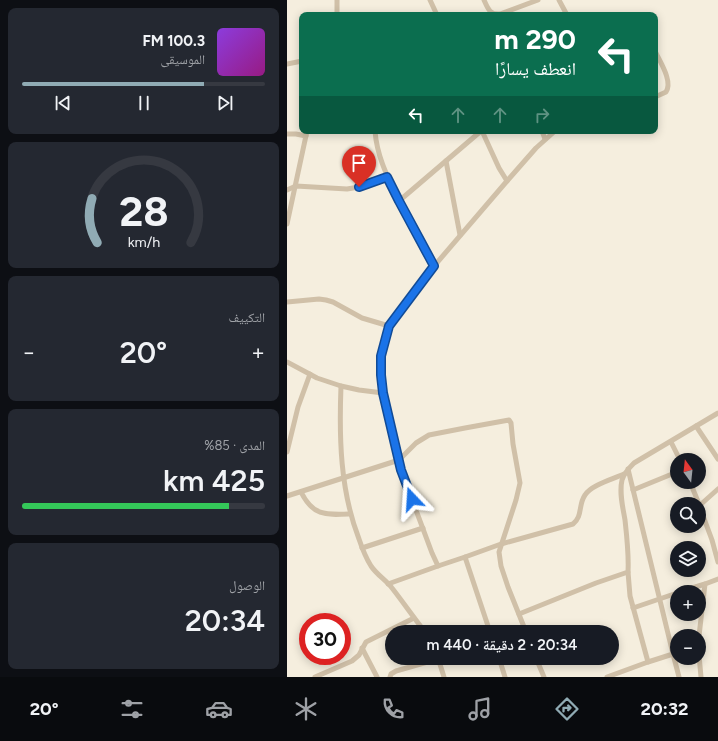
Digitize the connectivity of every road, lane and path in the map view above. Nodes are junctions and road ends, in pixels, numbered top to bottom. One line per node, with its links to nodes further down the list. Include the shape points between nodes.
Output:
1 (338, 0): 6 (street)
2 (430, 0): 7 (street)
3 (484, 0): 8 (street)
4 (538, 0): 9 (street)
5 (559, 0): 10 (street)
6 (337, 12)
7 (436, 12)
8 (489, 12)
9 (505, 12)
10 (565, 12)
11 (658, 57): 14 (street, via 668,85 666,92)
12 (299, 62): 13 (street)
13 (287, 64)
14 (658, 96)
15 (287, 134): 16 (street)
16 (307, 134): 26 (street)
17 (375, 134): 24 (street, via 378,154)
18 (478, 134): 23 (street)
19 (483, 134): 25 (street)
20 (543, 134): 22 (street)
21 (552, 134): 22 (street)
22 (545, 140): 25 (street)
23 (446, 161): 28 (street); 30 (street)
24 (387, 177): 26 (street, via 347,189); 28 (street)
25 (507, 180): 30 (street)
26 (295, 186): 27 (street); 29 (street)
27 (287, 190)
28 (399, 201): 31 (street)
29 (287, 224)
30 (460, 235): 31 (street)
31 (434, 266): 33 (street)
32 (287, 302): 33 (street, via 327,300 362,318)
33 (389, 326): 37 (street, via 381,356)
34 (287, 362): 35 (street)
35 (310, 374): 36 (street); 41 (street, via 298,407)
36 (341, 386): 37 (street); 48 (street, via 340,430)
37 (383, 393): 44 (street)
38 (718, 413): 39 (street)
39 (696, 426): 40 (street); 43 (street)
40 (671, 442): 42 (street); 45 (street)
41 (287, 452)
42 (676, 453)
43 (718, 459)
44 (399, 460): 48 (street); 56 (street); 57 (street, via 416,443 429,435 509,420 519,483)
45 (628, 469): 46 (street); 50 (street)
46 (624, 474): 57 (street, via 586,493 579,518 573,524); 62 (street, via 621,494 627,538)
47 (670, 475): 50 (street)
48 (344, 477): 51 (street); 54 (street)
49 (718, 488): 53 (street)
50 (633, 490): 68 (street)
51 (301, 492): 52 (street); 54 (street, via 306,502 315,510)
52 (287, 496)
53 (706, 499)
54 (350, 514): 58 (street)
55 (706, 524): 60 (street)
56 (423, 528): 58 (street); 61 (street)
57 (501, 544): 59 (street); 70 (street, via 501,566)
58 (362, 548): 64 (street, via 371,566)
59 (465, 557): 61 (street); 73 (street)
60 (718, 562)
61 (438, 566): 64 (street)
62 (628, 572): 69 (street); 70 (street)
63 (718, 579): 65 (street)
64 (388, 584): 71 (street)
65 (705, 584): 66 (street); 75 (street)
66 (702, 585)
67 (670, 595): 68 (street)
68 (659, 598): 69 (street); 76 (street)
69 (633, 608): 79 (street)
70 (519, 614): 74 (street)
71 (413, 618): 72 (street); 77 (street, via 366,642)
72 (419, 625)
73 (488, 625)
74 (523, 625)
75 (700, 629)
76 (670, 642)
77 (362, 648): 86 (street, via 352,661); 87 (street)
78 (670, 655): 79 (street)
79 (648, 662): 92 (street)
80 (417, 665): 88 (street, via 393,672)
81 (440, 665): 89 (street)
82 (501, 665): 90 (street)
83 (539, 665): 91 (street)
84 (676, 665): 93 (street)
85 (700, 665): 94 (street)
86 (315, 677)
87 (377, 677)
88 (390, 677)
89 (444, 677)
90 (505, 677)
91 (544, 677)
92 (607, 677)
93 (679, 677)
94 (701, 677)

